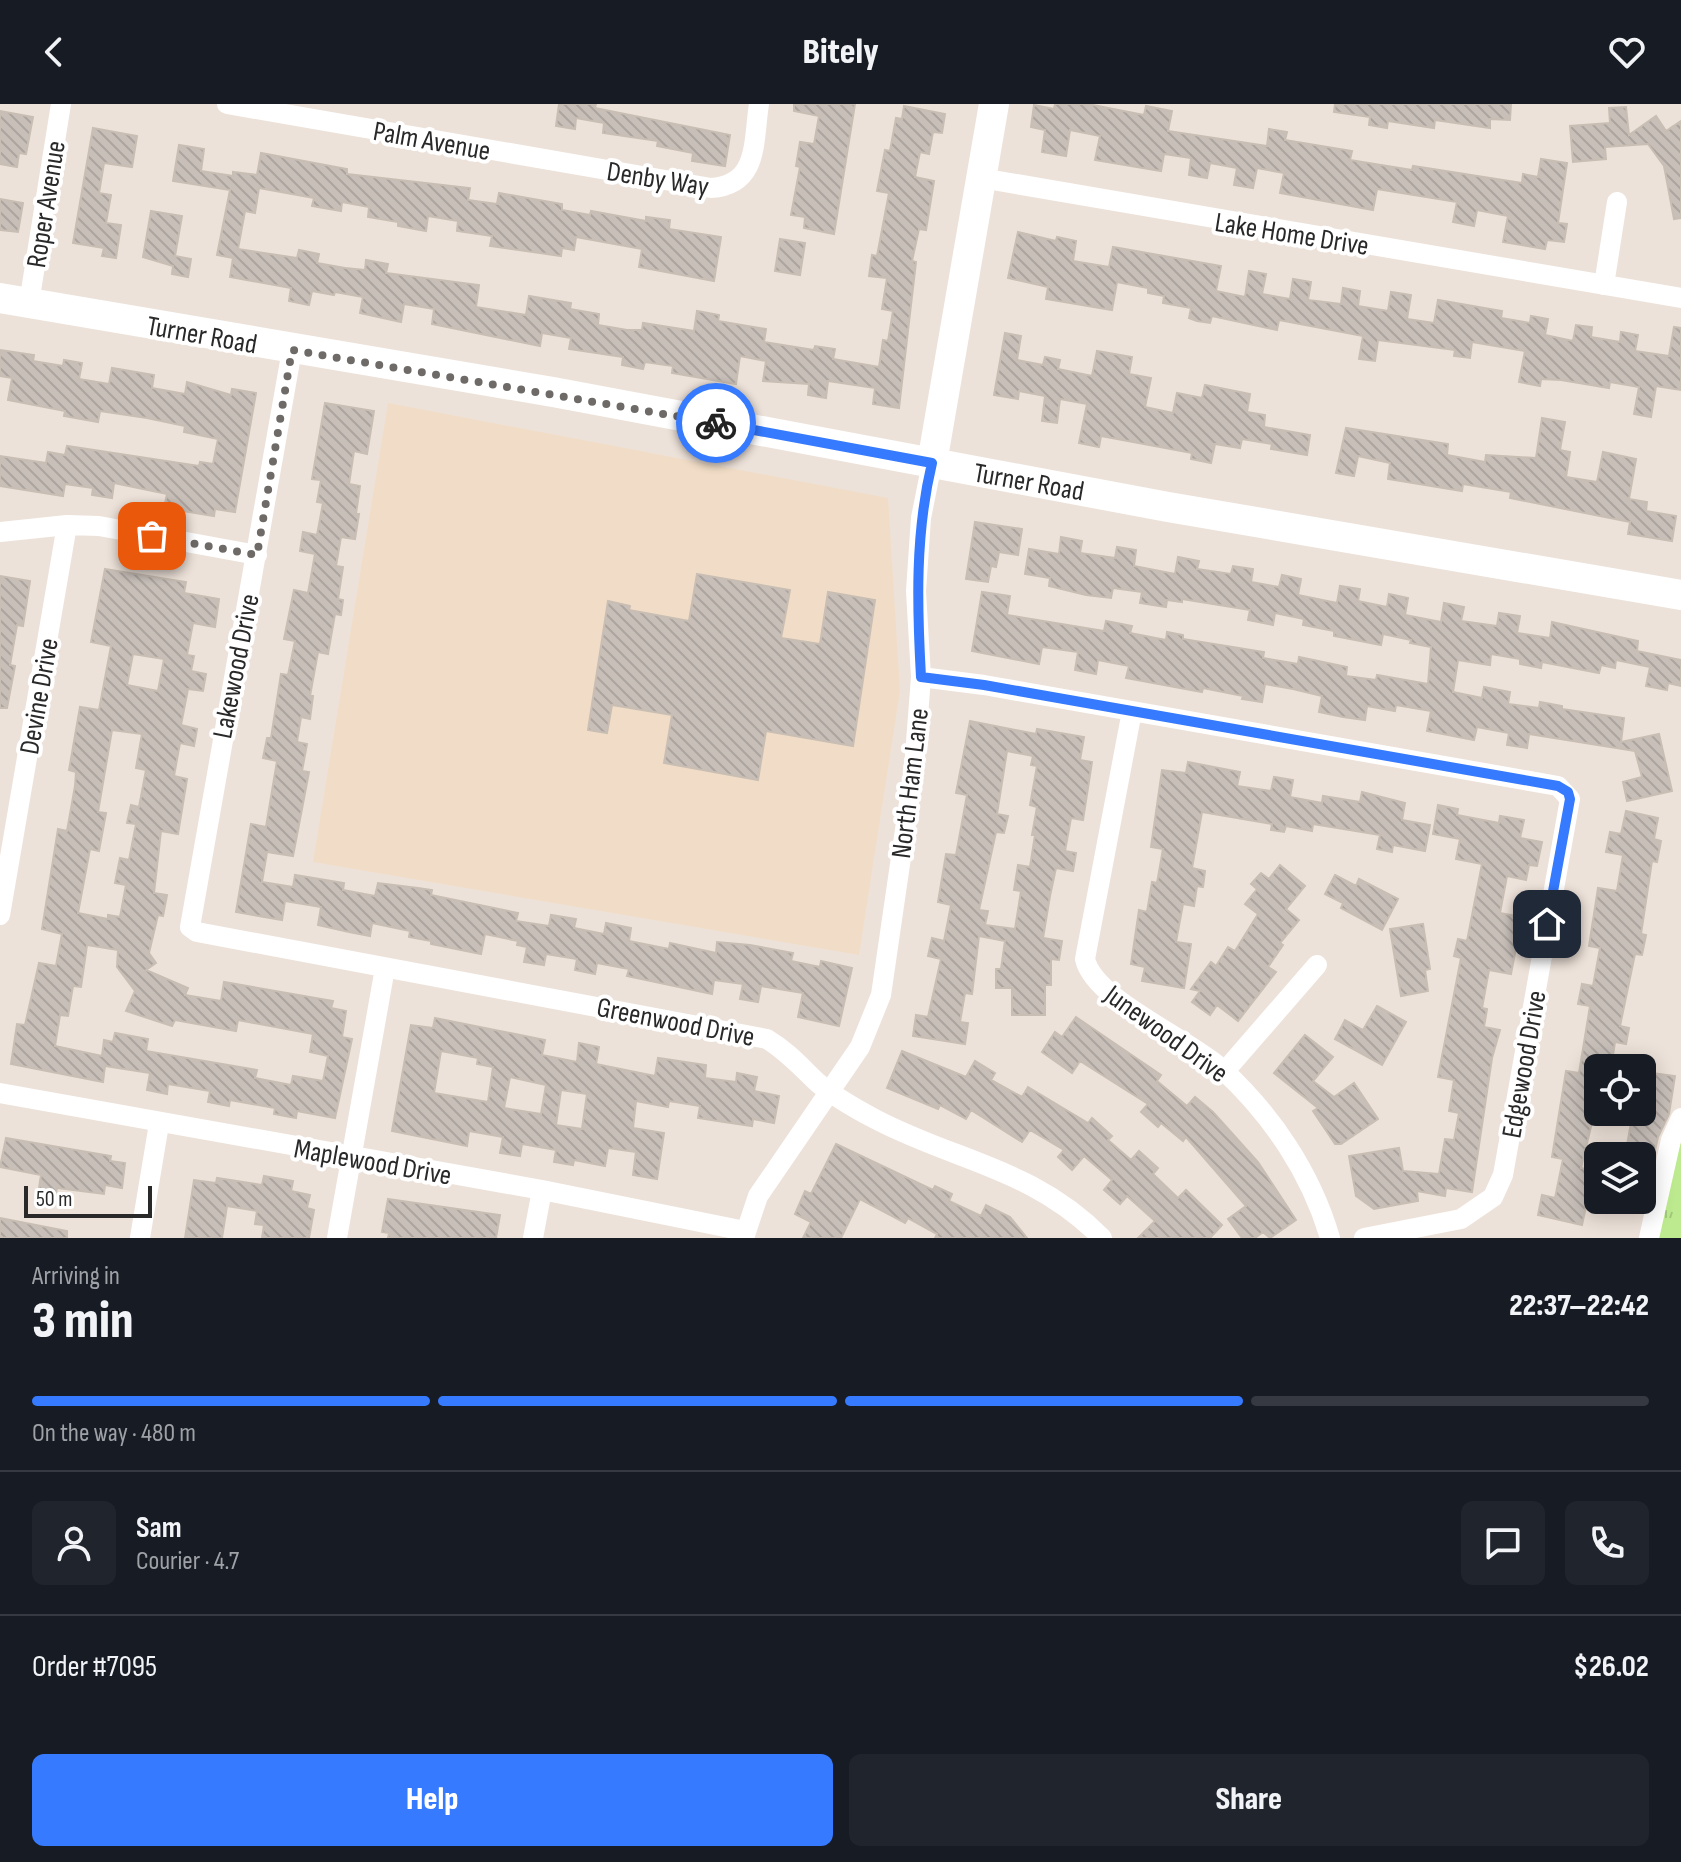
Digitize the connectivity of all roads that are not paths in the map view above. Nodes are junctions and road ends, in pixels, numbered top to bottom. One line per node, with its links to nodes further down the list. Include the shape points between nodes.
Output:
1 (61, 104): 10 (street, Roper Avenue)
2 (227, 104): 5 (street, Palm Avenue)
3 (759, 104): 5 (street, Denby Way, via 749,167 728,187)
4 (994, 104): 6 (main road, North Ham Lane)
5 (590, 167)
6 (981, 178): 8 (street, Lake Home Drive); 12 (main road, North Ham Lane)
7 (1617, 202): 8 (street)
8 (1604, 285): 9 (street, Lake Home Drive)
9 (1681, 298)
10 (15, 301): 11 (main road, Turner Road)
11 (292, 350): 12 (main road, Turner Road, via 553,392); 15 (street, Lakewood Drive)
12 (932, 463): 16 (main road, Turner Road); 17 (street, North Ham Lane, via 921,518 916,591)
13 (67, 525): 14 (street); 15 (street, via 99,526); 19 (street, Devine Drive)
14 (0, 532)
15 (257, 555): 20 (street, Lakewood Drive, via 190,927)
16 (1681, 595)
17 (921, 677): 18 (street); 25 (street, North Ham Lane, via 914,768 881,995 872,1024)
18 (1132, 711): 23 (street, Junewood Drive, via 1087,967 1100,985); 36 (street, Edgewood Drive, via 1558,786 1568,792 1503,1175 1493,1197 1461,1219)
19 (0, 915)
20 (197, 932): 22 (street, Greenwood Drive)
21 (1317, 965): 23 (street)
22 (385, 968): 25 (street, Greenwood Drive, via 753,1035 784,1050); 28 (street)
23 (1225, 1071): 35 (street, Junewood Drive, via 1282,1136 1307,1176)
24 (0, 1093): 27 (street, Maplewood Drive)
25 (831, 1093): 30 (street, North Ham Lane, via 758,1196); 34 (street, Greenwood Drive, via 877,1120 1043,1190)
26 (1681, 1118): 37 (street)
27 (159, 1124): 28 (street, Maplewood Drive); 31 (street)
28 (351, 1157): 29 (street, Maplewood Drive); 32 (street)
29 (542, 1190): 30 (street, Maplewood Drive); 33 (street)
30 (744, 1235)
31 (140, 1238)
32 (337, 1238)
33 (533, 1238)
34 (1102, 1238)
35 (1330, 1238)
36 (1364, 1238)
37 (1649, 1238)

